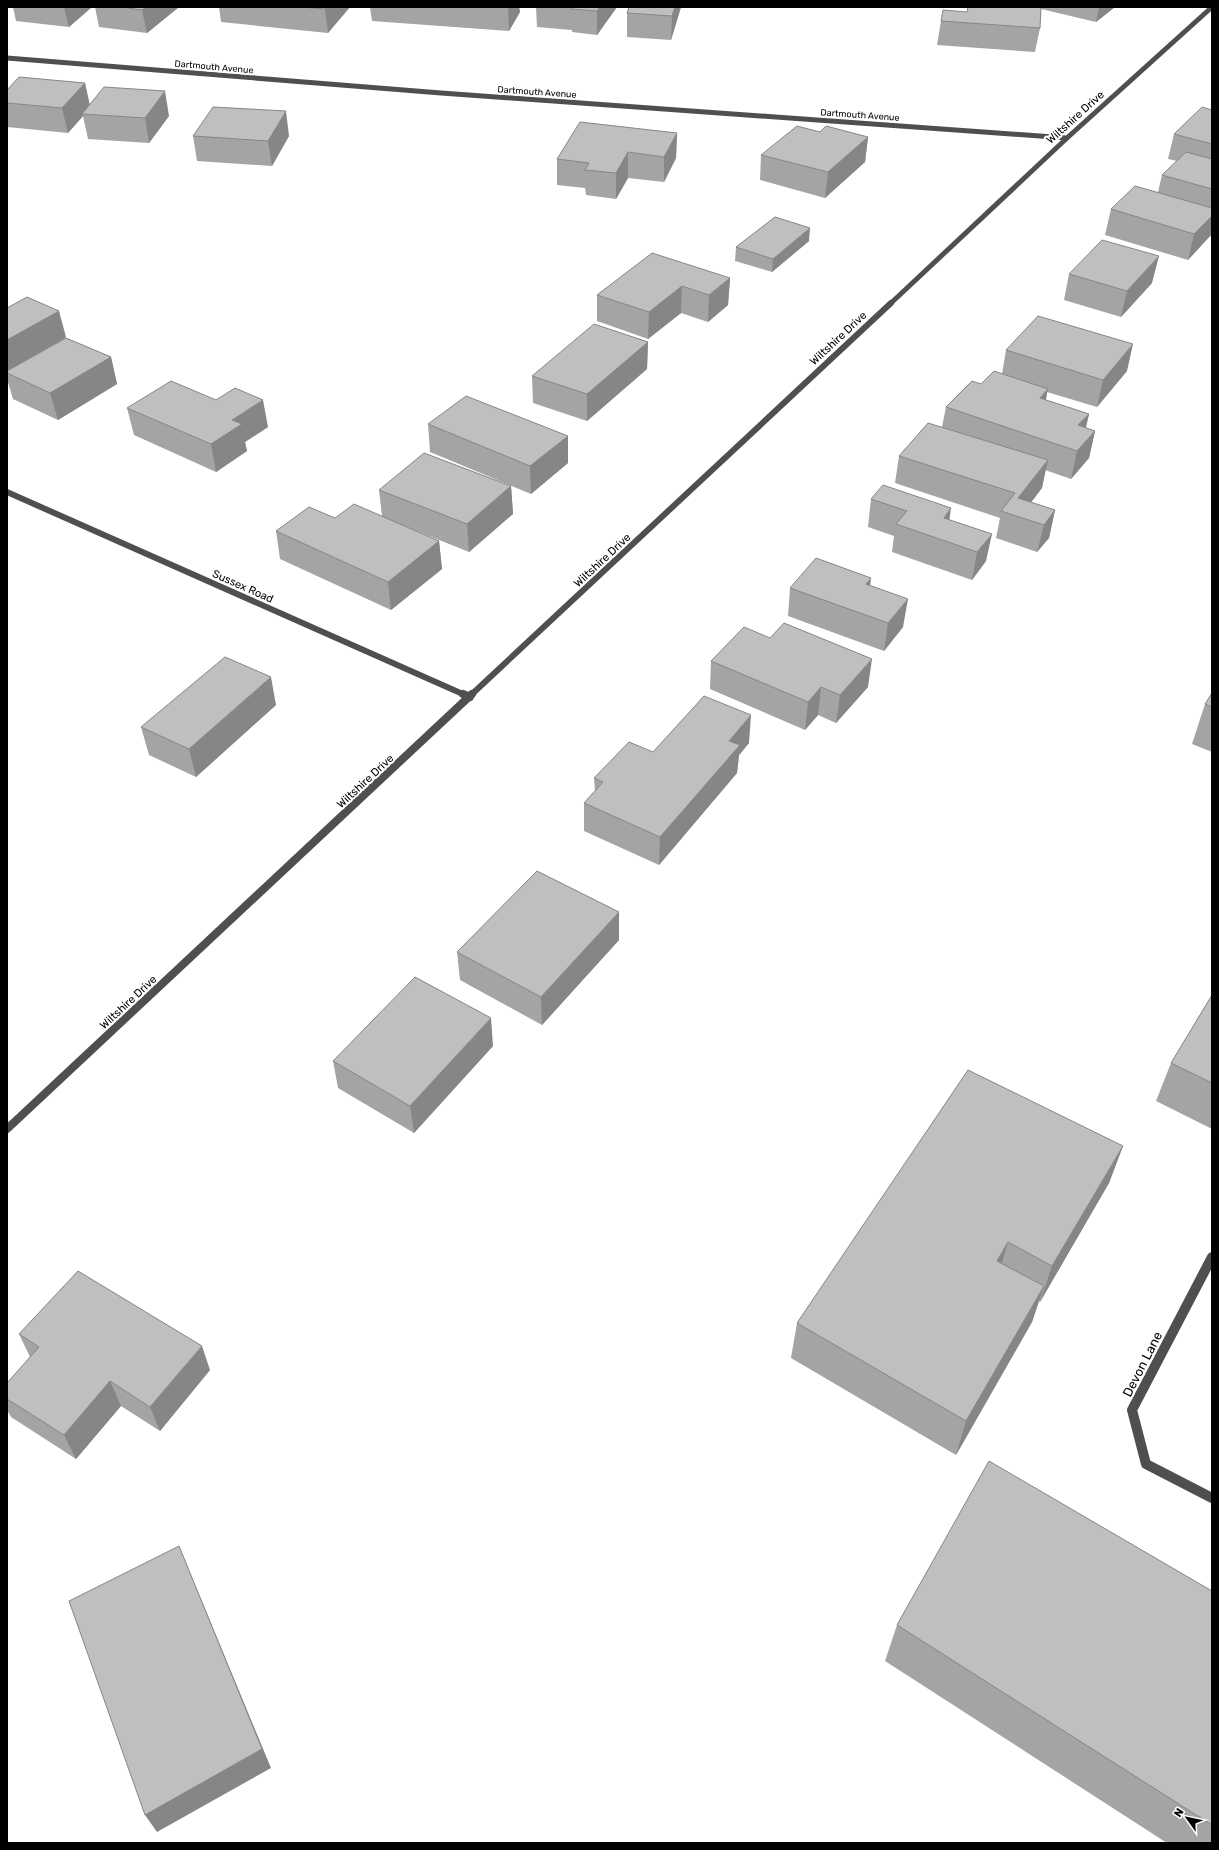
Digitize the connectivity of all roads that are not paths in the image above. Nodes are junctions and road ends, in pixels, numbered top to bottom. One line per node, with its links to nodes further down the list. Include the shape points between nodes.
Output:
1 (1212, 7): 3 (street, Wiltshire Drive)
2 (7, 58): 3 (street, Dartmouth Avenue, via 441,93)
3 (1066, 138): 5 (street, Wiltshire Drive)
4 (7, 492): 5 (street, Sussex Road)
5 (470, 697): 6 (street, Wiltshire Drive)
6 (7, 1129)
7 (1212, 1257): 8 (street, Devon Lane, via 1132,1410 1146,1464)
8 (1212, 1498)

